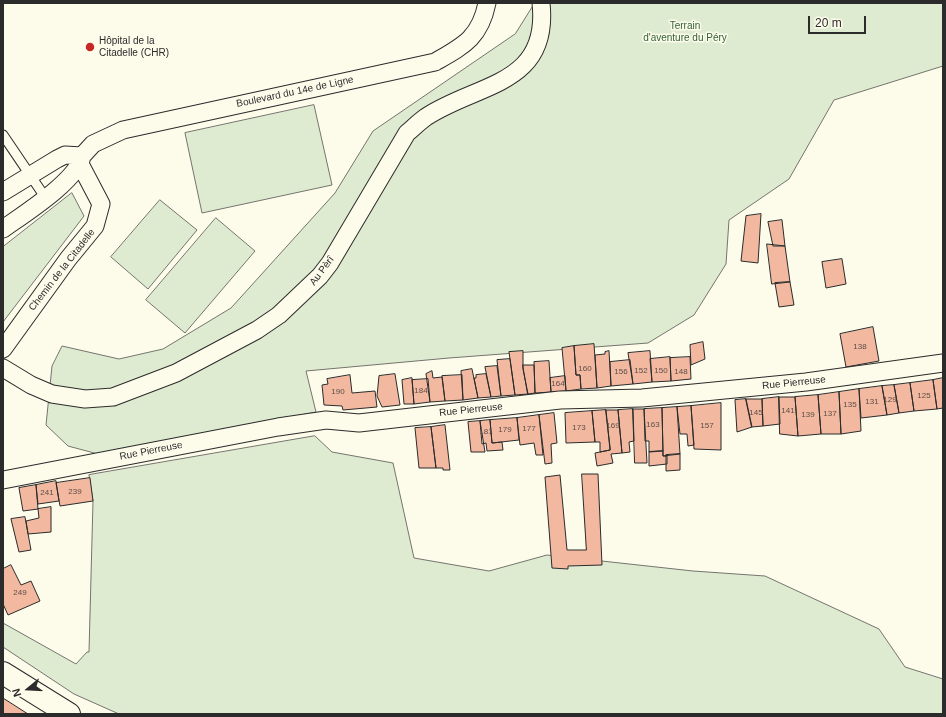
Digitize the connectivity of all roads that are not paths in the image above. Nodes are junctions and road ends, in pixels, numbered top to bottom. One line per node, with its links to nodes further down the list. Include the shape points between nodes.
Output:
1 (487, 3): 4 (street, Boulevard du 14e de Ligne, via 470,40 434,62 123,130 93,144)
2 (541, 3): 11 (street, Au Pèrî, via 542,26 527,63 494,85 426,117 407,133 330,263 309,288 279,316 176,373 113,397 66,398 31,386)
3 (3, 135): 5 (lane)
4 (81, 160): 5 (street, via 65,156); 7 (street, Boulevard du 14e de Ligne, via 69,180); 9 (street, Chemin de la Citadelle, via 101,204 95,226)
5 (30, 174): 6 (street); 7 (lane)
6 (3, 192)
7 (45, 197): 8 (street, Boulevard du 14e de Ligne)
8 (5, 223)
9 (3, 349)
10 (943, 363): 12 (street, Rue Pierreuse, via 806,382 642,398 560,400 358,422 319,421 278,426)
11 (3, 368)
12 (3, 480)
13 (3, 673): 14 (street)
14 (69, 714)

